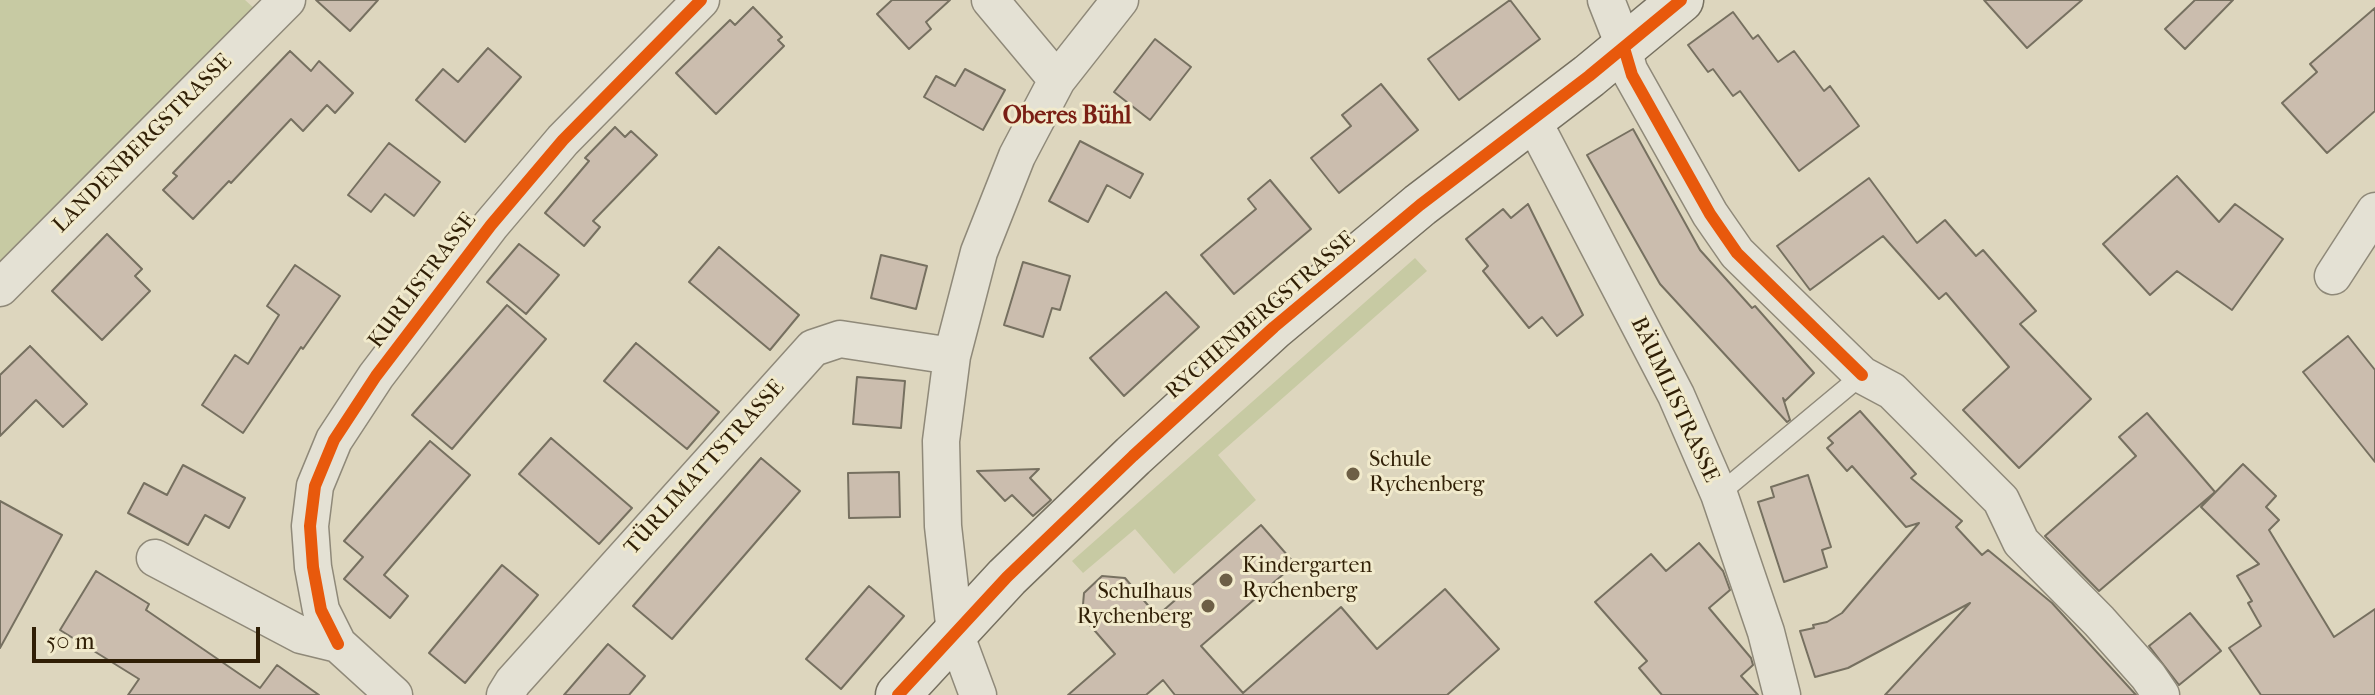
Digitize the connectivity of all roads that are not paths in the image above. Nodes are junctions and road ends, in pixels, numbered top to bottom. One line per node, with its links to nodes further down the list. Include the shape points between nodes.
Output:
1 (287, 0): 12 (street, LANDENBERGSTRASSE)
2 (701, 0): 18 (street, KURLISTRASSE, via 563,140 491,225 334,440 315,486 310,526 321,610)
3 (990, 0): 8 (street)
4 (1120, 0): 8 (street)
5 (1606, 0): 7 (street)
6 (1681, 0): 7 (street, RYCHENBERGSTRASSE)
7 (1624, 48): 9 (street, RYCHENBERGSTRASSE); 14 (street, via 1632,75 1737,253)
8 (1057, 80): 13 (street, via 1017,156 979,252)
9 (1532, 119): 15 (street, BÄUMLISTRASSE, via 1676,395); 17 (street, RYCHENBERGSTRASSE, via 1274,327 1096,491)
10 (2375, 211): 11 (street)
11 (2333, 276)
12 (0, 288)
13 (952, 356): 17 (street, via 941,441 943,526); 20 (street, TÜRLIMATTSTRASSE, via 840,339 813,348)
14 (1862, 375): 15 (lane); 24 (street, via 1892,391 2001,500 2021,542 2109,632)
15 (1719, 494): 23 (street, BÄUMLISTRASSE)
16 (155, 558): 18 (street, via 301,635)
17 (955, 633): 21 (street, RYCHENBERGSTRASSE); 22 (street)
18 (338, 644): 19 (street)
19 (387, 693)
20 (505, 695)
21 (898, 695)
22 (978, 695)
23 (1782, 695)
24 (2161, 695)

